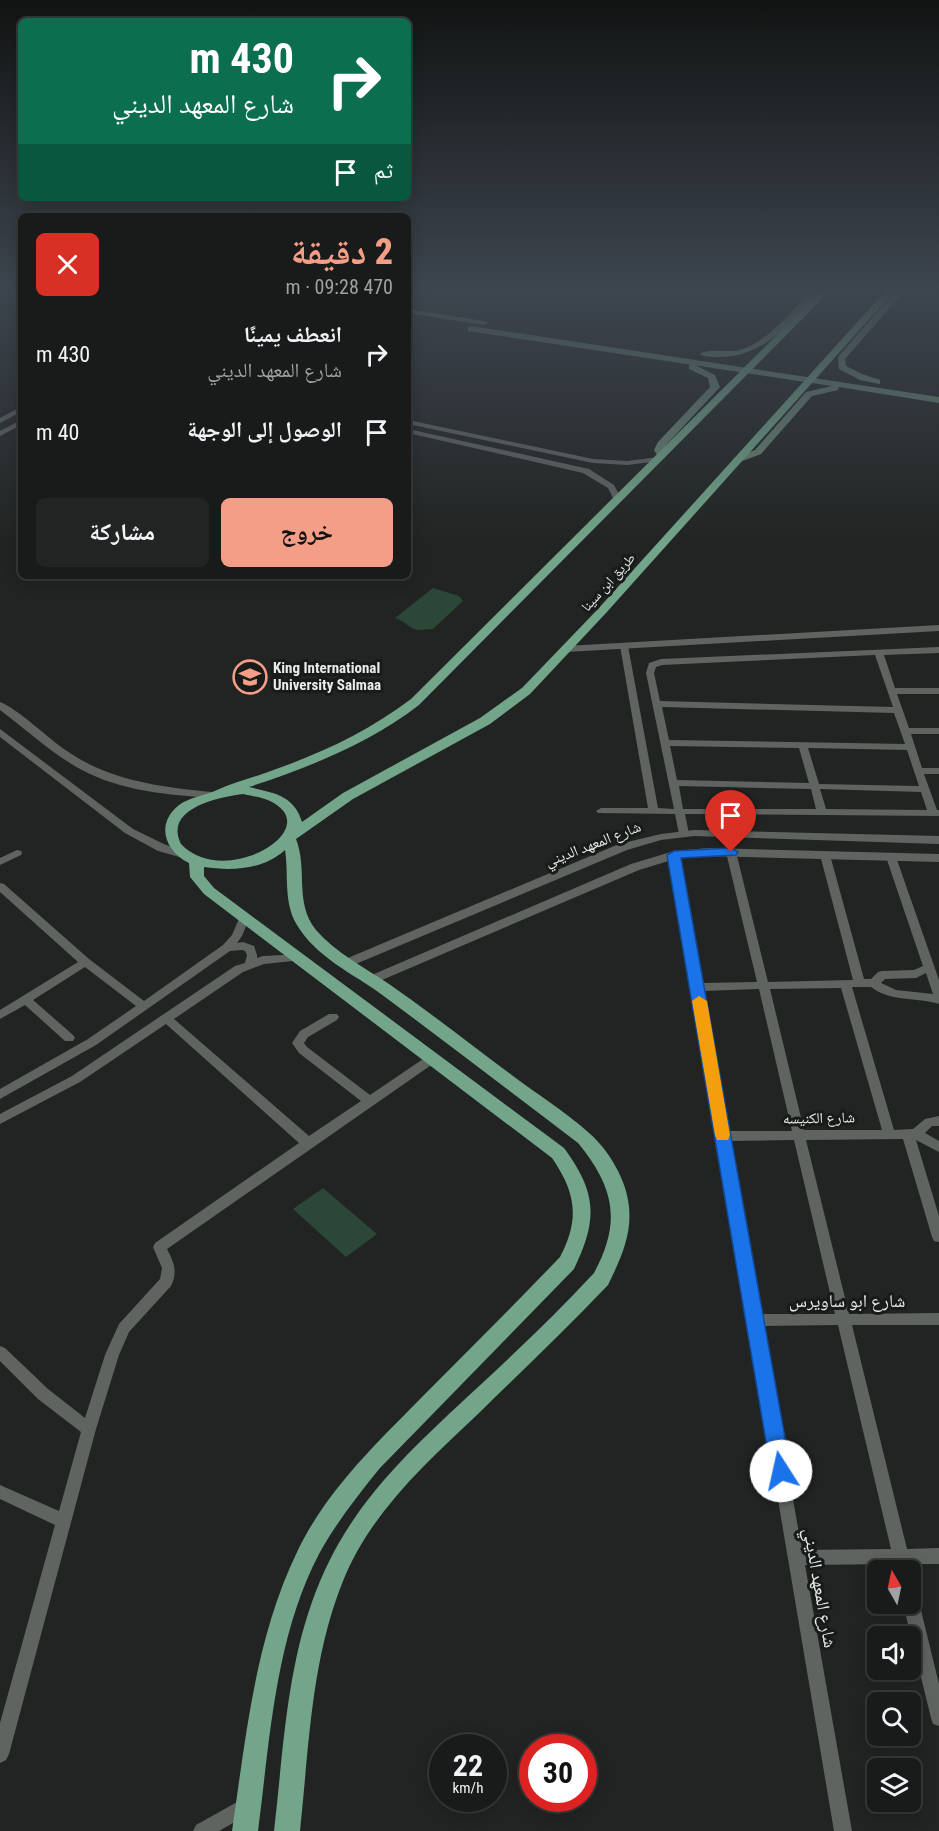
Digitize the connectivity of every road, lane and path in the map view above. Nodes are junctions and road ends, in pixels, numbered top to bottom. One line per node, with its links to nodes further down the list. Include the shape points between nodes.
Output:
1 (706, 372): 15 (main road, via 715,387 661,444)
2 (745, 372): 15 (main road)
3 (763, 372): 8 (main road)
4 (816, 372): 16 (main road, طريق ابن سينا)
5 (851, 372): 6 (main road)
6 (857, 376): 7 (main road, via 839,381); 8 (main road)
7 (837, 388): 8 (main road); 16 (main road, via 809,394 758,452)
8 (939, 398)
9 (18, 411): 10 (street)
10 (0, 422)
11 (411, 423): 17 (street)
12 (18, 424): 14 (street)
13 (411, 432): 18 (street)
14 (0, 434)
15 (661, 457): 17 (street, via 627,463); 19 (main road)
16 (737, 460): 22 (main road, طريق ابن سينا)
17 (593, 461): 18 (street, via 593,467)
18 (586, 471): 19 (street, via 611,487)
19 (618, 500): 41 (main road, via 436,684 400,715 327,756)
20 (939, 628): 21 (street)
21 (624, 646): 22 (street); 42 (street)
22 (566, 649): 48 (main road, طريق ابن سينا, via 503,709 348,796)
23 (939, 650): 24 (street)
24 (879, 654): 25 (street); 27 (street, via 656,663 650,673)
25 (891, 691): 26 (street); 29 (street)
26 (939, 691)
27 (657, 704): 29 (street); 33 (street)
28 (0, 705): 41 (street, via 73,760 102,775 138,785)
29 (898, 710): 30 (street)
30 (905, 731): 31 (street); 35 (street)
31 (939, 731)
32 (2, 736): 54 (street, via 129,831)
33 (666, 743): 34 (street); 38 (street)
34 (803, 746): 35 (street); 39 (street)
35 (911, 747): 36 (street)
36 (919, 771): 37 (street); 40 (street)
37 (939, 771)
38 (674, 783): 39 (street); 43 (street)
39 (814, 786): 40 (street); 45 (street)
40 (925, 789): 46 (street)
41 (219, 793): 48 (main road, via 260,792 275,797 294,814); 54 (main road, via 188,806 174,821 172,838)
42 (653, 810): 43 (street); 44 (street)
43 (678, 810): 45 (street); 47 (street)
44 (601, 811)
45 (822, 812): 46 (street)
46 (936, 813)
47 (684, 834): 49 (street, شارع المعهد الديني); 63 (street, شارع المعهد الديني, via 623,848)
48 (292, 837): 54 (main road, via 271,856 249,863 225,866); 63 (main road, via 297,909 313,936)
49 (939, 840)
50 (731, 852): 52 (street); 53 (street); 70 (street)
51 (17, 853): 57 (street)
52 (674, 855): 66 (street, via 635,867); 71 (street, شارع المعهد الديني)
53 (825, 855): 55 (street); 69 (street)
54 (190, 857): 59 (main road, via 202,884)
55 (891, 857): 56 (street); 65 (street)
56 (939, 858)
57 (0, 862)
58 (0, 886): 62 (street)
59 (245, 916): 60 (street); 61 (main road)
60 (227, 948): 64 (street, via 250,949); 74 (street)
61 (298, 957): 64 (street); 79 (main road)
62 (85, 962): 73 (street); 74 (street)
63 (347, 963): 66 (main road)
64 (250, 964): 77 (street, via 227,975)
65 (929, 967): 67 (street, via 916,974 882,975); 72 (street)
66 (371, 980): 109 (main road, via 584,1138 600,1155 619,1194 620,1238 601,1279 392,1484 345,1551 314,1633)
67 (874, 983): 69 (street); 72 (street, via 886,993)
68 (845, 984): 69 (street); 70 (street); 84 (street)
69 (860, 984)
70 (764, 985): 71 (street); 86 (street)
71 (697, 987): 87 (street, شارع المعهد الديني)
72 (938, 993)
73 (25, 999): 75 (street); 78 (street)
74 (143, 1006): 80 (street, via 82,1048)
75 (0, 1015)
76 (333, 1017): 81 (street, via 304,1034 298,1043)
77 (166, 1018): 82 (street, via 76,1079); 88 (street)
78 (69, 1038)
79 (433, 1058): 81 (street); 106 (main road, via 558,1153 579,1187 583,1225 567,1263 373,1461 326,1522 298,1576 276,1635)
80 (0, 1095)
81 (369, 1101): 88 (street)
82 (0, 1119)
83 (939, 1121): 85 (street, شارع الكنيسه, via 929,1122)
84 (889, 1134): 85 (street, شارع الكنيسه); 86 (street, شارع الكنيسه)
85 (912, 1134): 89 (street, شارع الكنيسه); 90 (street)
86 (800, 1135): 87 (street, شارع الكنيسه); 92 (street)
87 (723, 1136): 93 (street, شارع المعهد الديني)
88 (308, 1143): 95 (street, via 161,1245 170,1267 169,1275 124,1328)
89 (939, 1147)
90 (939, 1237)
91 (939, 1318): 92 (street, شارع ابو ساويرس)
92 (844, 1319): 93 (street, شارع ابو ساويرس); 100 (street)
93 (755, 1320): 99 (street, شارع المعهد الديني)
94 (0, 1352): 95 (street, via 43,1394)
95 (89, 1429): 97 (street)
96 (0, 1492): 97 (street)
97 (63, 1521): 105 (street)
98 (939, 1556): 101 (street)
99 (796, 1558): 102 (street); 110 (street, شارع المعهد الديني)
100 (901, 1560)
101 (920, 1560)
102 (867, 1562)
103 (914, 1614): 104 (street)
104 (939, 1718)
105 (0, 1754)
106 (249, 1805): 107 (street); 108 (main road)
107 (202, 1831)
108 (245, 1831)
109 (287, 1831)
110 (843, 1831)

